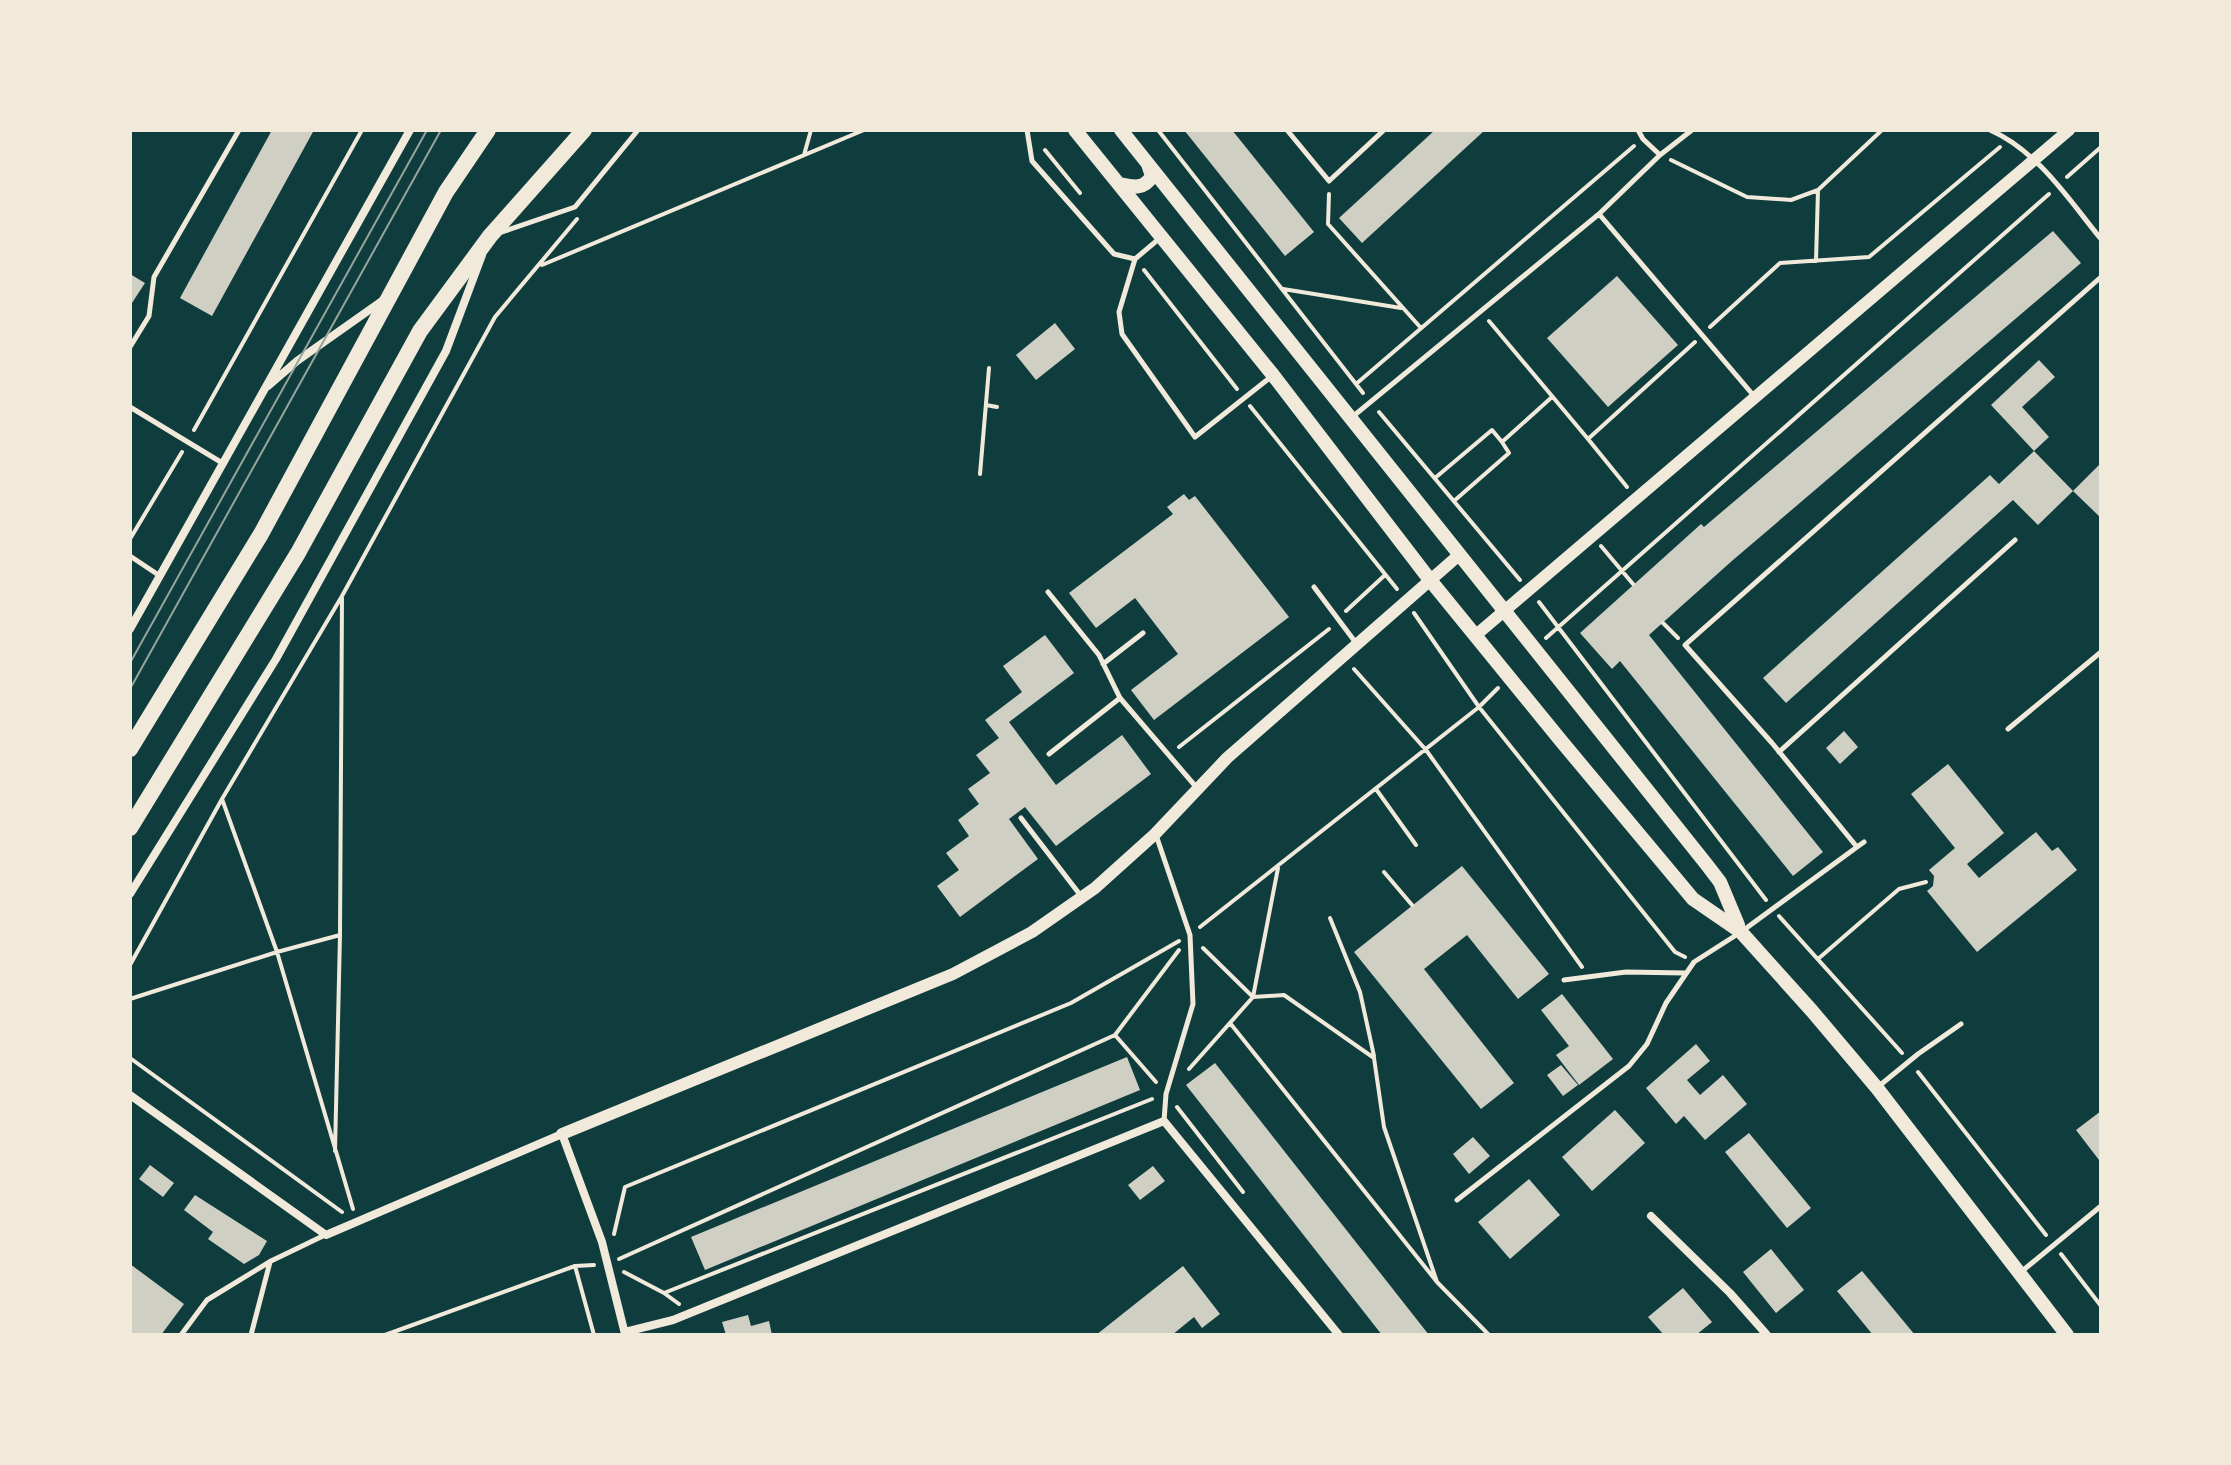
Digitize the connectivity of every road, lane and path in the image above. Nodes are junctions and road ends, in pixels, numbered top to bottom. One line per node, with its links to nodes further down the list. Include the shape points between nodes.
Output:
1 (239, 130): 48 (lane, via 154,277 149,316)
2 (362, 130): 63 (path)
3 (410, 130): 52 (street)
4 (488, 130): 43 (main road, via 446,192)
5 (584, 130): 35 (main road)
6 (638, 130): 35 (lane, via 575,207)
7 (811, 130): 25 (path)
8 (864, 130): 25 (path)
9 (1027, 130): 38 (lane, via 1032,161 1114,254)
10 (1075, 130): 29 (main road)
11 (1121, 130): 27 (main road)
12 (1158, 130): 42 (path)
13 (1287, 130): 28 (lane)
14 (1384, 130): 28 (lane)
15 (1638, 130): 20 (lane)
16 (1692, 130): 24 (lane)
17 (1882, 130): 31 (path)
18 (1990, 130): 21 (lane)
19 (2069, 130): 26 (street)
20 (1643, 139): 24 (lane); 46 (path)
21 (2010, 139): 26 (lane); 39 (path, via 1869,257)
22 (1038, 142): 32 (path)
23 (2101, 147): 30 (path)
24 (1660, 155): 31 (path, via 1747,197 1791,200); 33 (lane)
25 (804, 156): 40 (path)
26 (2033, 160): 30 (lane); 54 (street)
27 (1148, 162): 29 (main road, via 1152,176 1147,184); 60 (main road)
28 (1329, 181): 44 (path, via 1328,224)
29 (1119, 184): 36 (main road)
30 (2058, 186): 37 (lane); 74 (path)
31 (1818, 190): 39 (path)
32 (1086, 200)
33 (1599, 214): 45 (lane); 47 (lane)
34 (579, 216): 40 (path)
35 (490, 236): 110 (main road, via 420,331 298,553); 118 (street, via 446,351 276,659)
36 (1161, 238): 38 (lane); 50 (main road)
37 (2101, 239)
38 (1135, 259): 55 (path); 55 (lane, via 1119,312 1122,334 1195,437)
39 (1816, 261): 47 (path, via 1780,263)
40 (540, 265): 82 (path, via 495,317)
41 (2101, 277): 92 (lane)
42 (1282, 289): 44 (path); 51 (path)
43 (392, 294): 52 (street); 101 (main road, via 261,534)
44 (1404, 308): 46 (path)
45 (1480, 311): 53 (path); 56 (lane)
46 (1421, 328): 51 (path)
47 (1702, 335): 54 (lane); 61 (path)
48 (130, 347)
49 (989, 368): 57 (path)
50 (1273, 375): 55 (lane); 77 (main road)
51 (1356, 384): 56 (path)
52 (264, 390): 64 (street)
53 (1552, 397): 61 (path); 62 (path)
54 (1755, 397): 67 (street)
55 (1245, 399): 75 (path)
56 (1371, 402): 60 (lane); 66 (path)
57 (986, 405): 59 (path); 65 (path)
58 (130, 407): 63 (lane)
59 (997, 407)
60 (1351, 418): 72 (main road)
61 (1588, 439): 67 (path)
62 (1502, 442): 66 (path, via 1492,430); 68 (path, via 1509,453)
63 (187, 443): 64 (lane); 70 (path)
64 (224, 464): 76 (street)
65 (980, 474)
66 (1435, 478): 68 (path)
67 (1636, 498): 69 (street)
68 (1454, 501): 80 (path)
69 (1592, 535): 74 (path); 80 (street)
70 (130, 539)
71 (2015, 540): 103 (lane)
72 (1459, 555): 77 (street); 84 (main road)
73 (130, 556): 76 (lane)
74 (1621, 569): 78 (path); 87 (path)
75 (1385, 575): 83 (path); 85 (path)
76 (160, 576): 88 (street)
77 (1430, 580): 83 (street); 90 (main road)
78 (1633, 584)
79 (1314, 587): 85 (lane)
80 (1529, 589): 84 (street); 87 (path)
81 (1048, 592): 96 (lane)
82 (342, 596): 108 (path); 124 (path)
83 (1405, 600): 91 (street); 99 (path)
84 (1505, 611): 90 (street); 93 (main road)
85 (1337, 618): 91 (lane); 105 (path, via 1328,632)
86 (1663, 623): 92 (path)
87 (1558, 625): 93 (path); 121 (path)
88 (130, 629)
89 (1143, 633): 96 (lane)
90 (1476, 635): 97 (main road)
91 (1357, 644): 95 (street)
92 (1685, 645): 103 (lane)
93 (1534, 650): 123 (main road, via 1720,882)
94 (2101, 652): 100 (lane)
95 (1344, 658): 102 (path); 106 (street)
96 (1103, 664): 98 (lane)
97 (1509, 676): 99 (path); 123 (main road, via 1693,899)
98 (1120, 698): 104 (lane); 105 (lane)
99 (1479, 707): 102 (path); 128 (path, via 1675,952)
100 (2008, 729)
101 (130, 749)
102 (1426, 750): 107 (path); 131 (path)
103 (1779, 752): 114 (lane)
104 (1049, 754)
105 (1169, 755): 106 (lane)
106 (1197, 789): 111 (street)
107 (1376, 789): 113 (path); 115 (path)
108 (222, 799): 126 (path); 129 (path)
109 (1021, 818): 119 (lane)
110 (130, 828)
111 (1155, 834): 119 (street); 125 (lane)
112 (1864, 842): 114 (lane)
113 (1416, 845)
114 (1857, 847): 121 (lane)
115 (1278, 866): 125 (path); 133 (path)
116 (1384, 872): 120 (path)
117 (1926, 882): 127 (path, via 1899,889)
118 (130, 894)
119 (1082, 897): 146 (street, via 1032,932 953,974)
120 (1412, 905)
121 (1773, 910): 123 (lane); 127 (path)
122 (1330, 918): 139 (path, via 1360,992)
123 (1741, 932): 128 (lane); 142 (main road)
124 (340, 935): 126 (path); 147 (path)
125 (1190, 935): 133 (path); 137 (path); 143 (lane, via 1193,1004); 155 (path, via 1071,1003 625,1187)
126 (277, 952): 134 (path); 147 (path)
127 (1818, 959): 140 (path)
128 (1694, 962): 130 (lane)
129 (130, 965)
130 (1686, 973): 131 (lane); 148 (lane, via 1629,1066)
131 (1587, 976): 132 (lane)
132 (1564, 980)
133 (1253, 997): 135 (path); 139 (path, via 1284,995)
134 (130, 999)
135 (1229, 1023): 141 (path); 158 (path)
136 (1961, 1024): 140 (lane)
137 (1115, 1035): 143 (path); 155 (path)
138 (130, 1058): 151 (path)
139 (1374, 1058): 158 (path, via 1384,1127)
140 (1910, 1062): 142 (lane); 153 (path)
141 (1187, 1070)
142 (1877, 1088): 157 (main road)
143 (1166, 1094): 145 (lane); 159 (path)
144 (130, 1095): 152 (street)
145 (1164, 1121): 161 (street); 167 (street)
146 (562, 1134): 151 (street); 155 (street)
147 (335, 1151): 151 (path)
148 (1457, 1200)
149 (2101, 1206): 153 (lane)
150 (1651, 1216): 169 (street)
151 (357, 1223): 152 (street)
152 (326, 1235): 154 (lane)
153 (2053, 1244): 157 (lane); 160 (path)
154 (271, 1261): 163 (lane, via 207,1300); 164 (lane)
155 (608, 1263): 156 (path); 159 (path); 162 (street)
156 (575, 1266): 165 (path); 166 (path)
157 (2020, 1273): 170 (main road)
158 (1437, 1282): 168 (path)
159 (664, 1293): 161 (path)
160 (2101, 1306)
161 (690, 1312): 162 (street)
162 (625, 1334)
163 (181, 1335)
164 (251, 1335)
165 (385, 1335)
166 (594, 1335)
167 (1339, 1335)
168 (1489, 1335)
169 (1767, 1335)
170 (2067, 1335)

